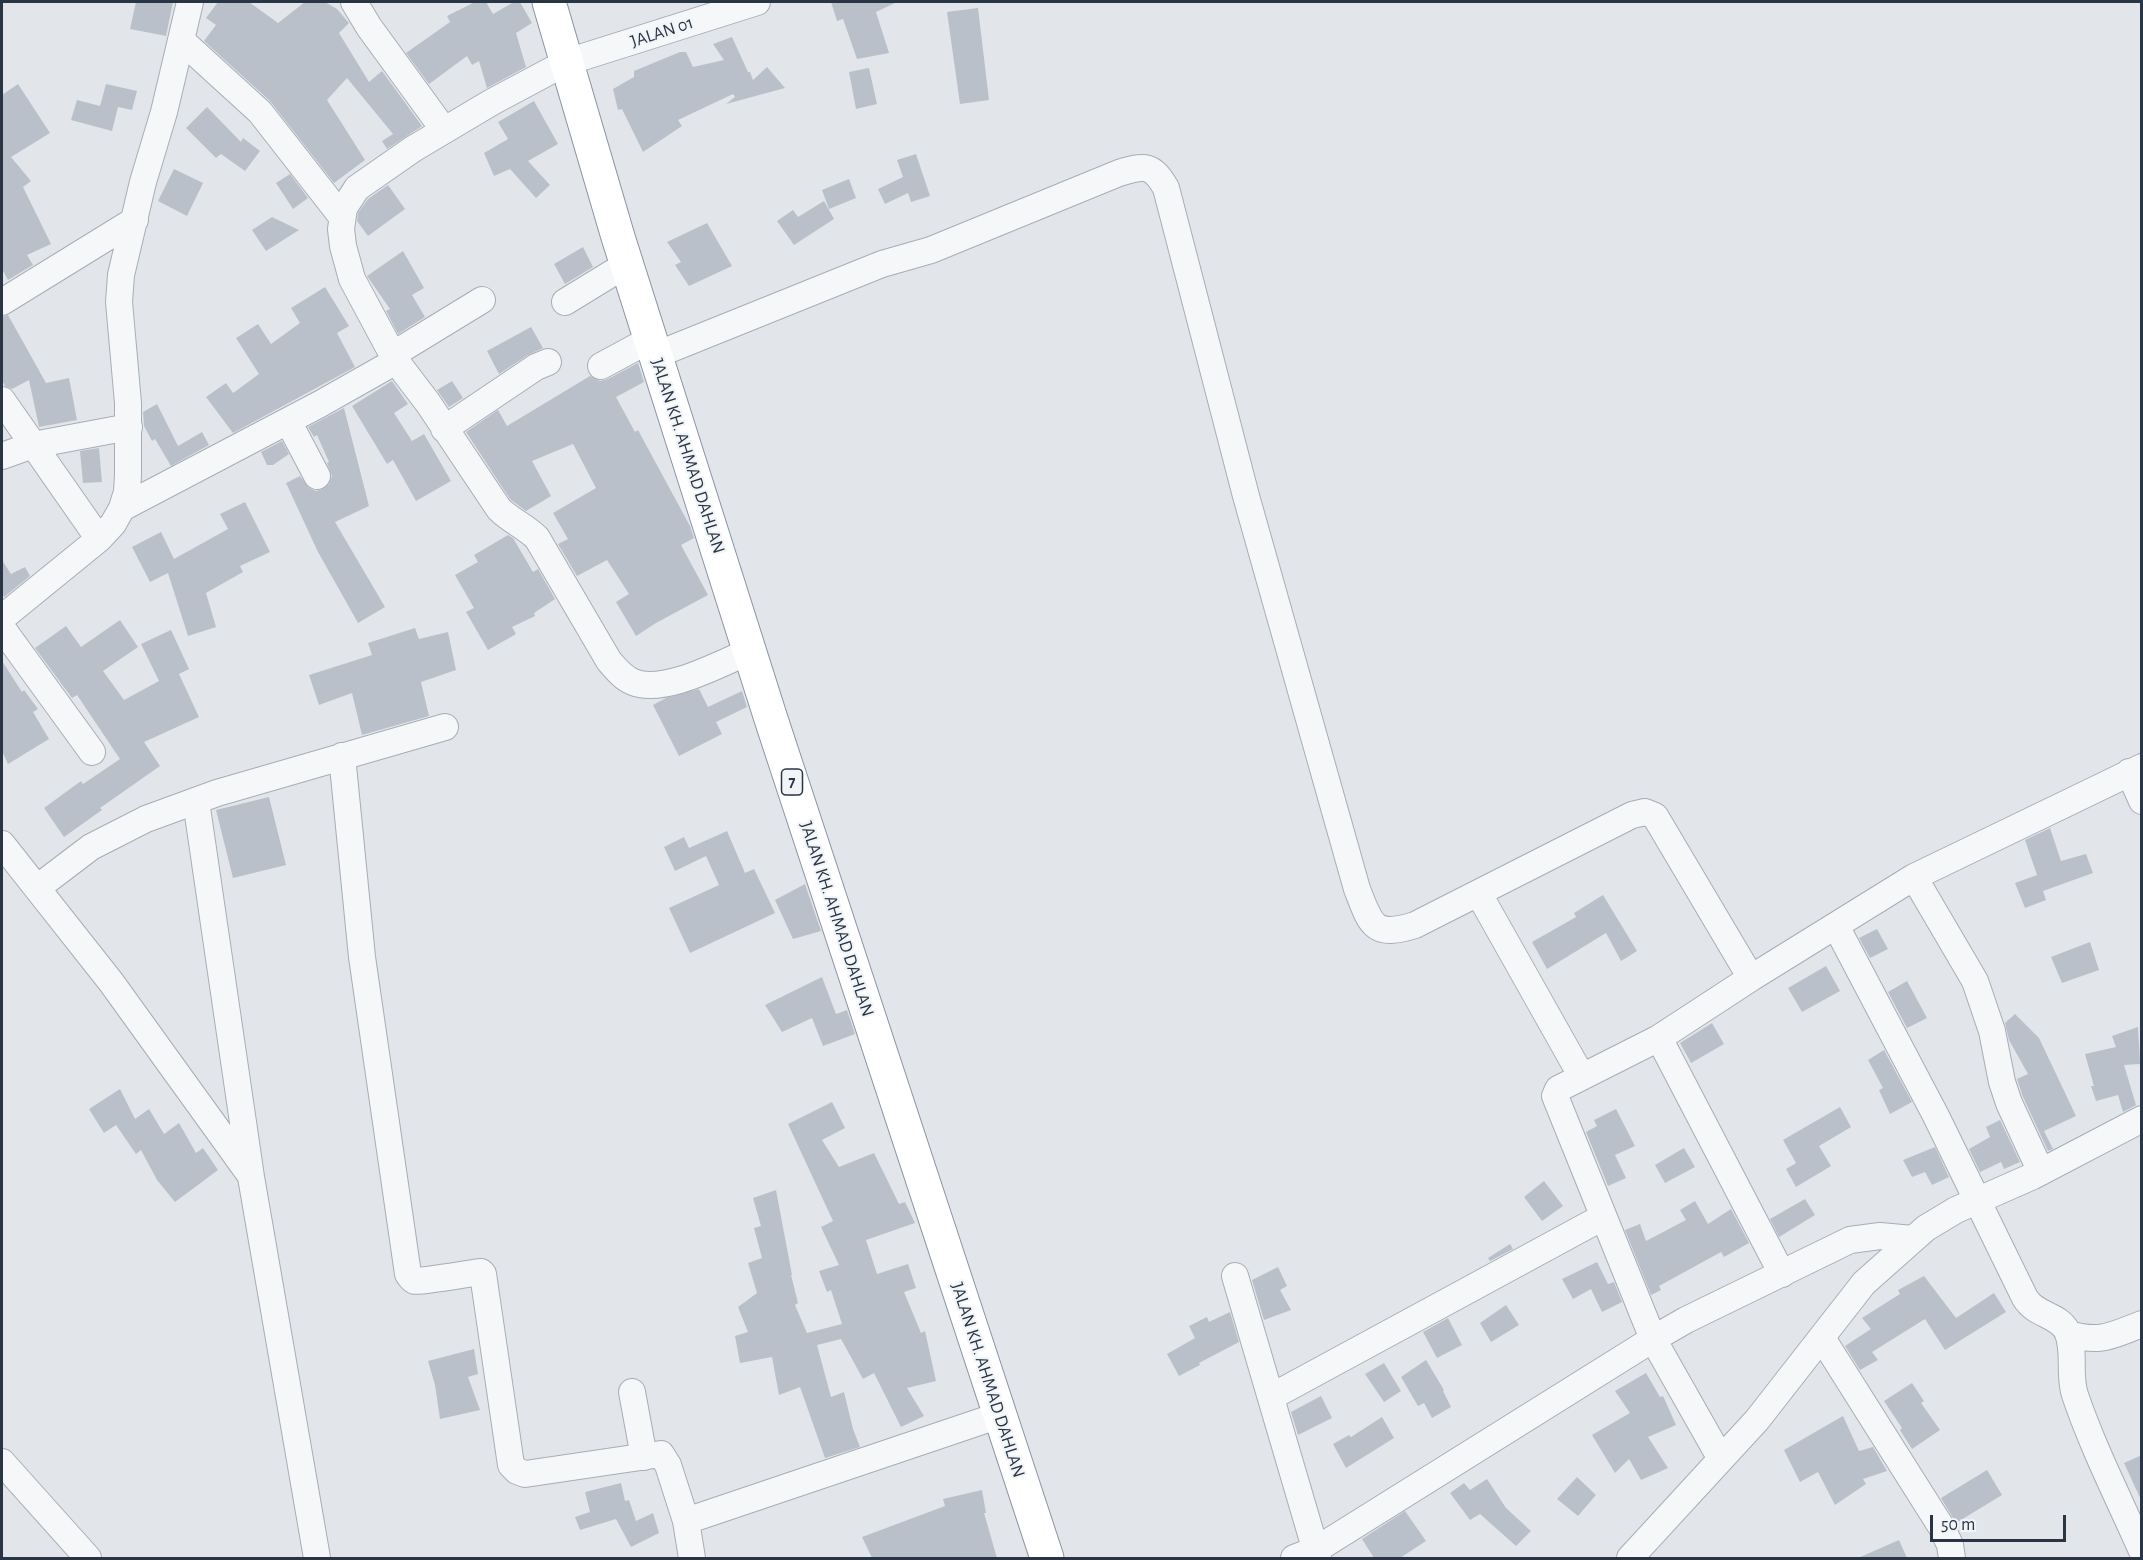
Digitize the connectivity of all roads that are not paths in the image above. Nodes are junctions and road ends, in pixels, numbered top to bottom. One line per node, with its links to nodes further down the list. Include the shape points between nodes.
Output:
1 (190, 2): 5 (street)
2 (354, 2): 7 (street)
3 (549, 2): 6 (highway, JALAN KH. AHMAD DAHLAN / 7)
4 (757, 2): 6 (street, JALAN 01)
5 (181, 40): 8 (street, via 260,112); 9 (street)
6 (567, 62): 7 (street, JALAN 01); 10 (highway, JALAN KH. AHMAD DAHLAN / 7)
7 (444, 130): 8 (street, JALAN 01, via 357,188)
8 (342, 217): 15 (street, via 343,246 352,279)
9 (135, 220): 12 (street); 20 (street, via 121,275 119,302)
10 (627, 264): 13 (street); 14 (highway, JALAN KH. AHMAD DAHLAN / 7)
11 (482, 300): 15 (street)
12 (2, 302)
13 (564, 302)
14 (653, 347): 17 (street); 29 (highway, JALAN KH. AHMAD DAHLAN / 7); 39 (street, via 931,250 1119,173 1152,169 1166,188 1250,507 1365,910 1378,928 1399,930)
15 (394, 358): 19 (street); 21 (street)
16 (548, 362): 21 (street)
17 (601, 366)
18 (2, 400): 22 (street)
19 (288, 421): 24 (street); 25 (street)
20 (129, 427): 22 (street); 25 (street, via 127,492)
21 (444, 429): 29 (street, via 499,509 537,538 622,676 650,686 677,681)
22 (33, 446): 23 (street); 26 (street)
23 (2, 456)
24 (317, 476)
25 (122, 508): 26 (street)
26 (99, 539): 27 (street)
27 (2, 618)
28 (2, 628): 31 (street)
29 (750, 651): 58 (highway, JALAN KH. AHMAD DAHLAN / 7)
30 (445, 727): 32 (street)
31 (92, 752)
32 (342, 756): 34 (street); 59 (street, via 362,957 408,1274 417,1282 483,1274 510,1465 517,1472)
33 (2135, 770): 35 (street); 37 (street)
34 (196, 801): 38 (street, via 146,819 91,847); 46 (street)
35 (2142, 801)
36 (2, 844): 38 (street)
37 (1914, 877): 40 (street); 45 (street, via 1975,981 2009,1103)
38 (37, 888): 46 (street, via 111,982)
39 (1479, 894): 41 (street, via 1632,814 1650,813 1662,827); 43 (street)
40 (1836, 926): 41 (street); 47 (street)
41 (1750, 978): 42 (street)
42 (1659, 1038): 43 (street); 50 (street)
43 (1582, 1077): 48 (street, via 1558,1089 1555,1096)
44 (2142, 1119): 45 (street)
45 (2041, 1172): 47 (street)
46 (251, 1177): 66 (street)
47 (1977, 1200): 49 (street); 53 (street, via 2030,1306 2058,1321)
48 (1603, 1217): 55 (street); 57 (street)
49 (1913, 1239): 50 (street, via 1880,1236 1850,1240); 54 (street, via 1864,1282)
50 (1782, 1274): 55 (street)
51 (1235, 1276): 57 (street)
52 (2142, 1324): 53 (street, via 2099,1340)
53 (2068, 1334): 63 (street, via 2073,1391)
54 (1822, 1338): 60 (street); 70 (street, via 1942,1528)
55 (1653, 1339): 60 (street); 64 (street)
56 (632, 1392): 59 (street)
57 (1271, 1397): 64 (street)
58 (1000, 1415): 62 (street); 68 (highway, JALAN KH. AHMAD DAHLAN / 7)
59 (644, 1457): 62 (street, via 661,1454 666,1460)
60 (1721, 1459): 69 (street)
61 (2, 1462): 65 (street)
62 (686, 1521): 67 (street)
63 (2142, 1551)
64 (1310, 1555)
65 (88, 1558)
66 (317, 1558)
67 (692, 1558)
68 (1047, 1558)
69 (1630, 1558)
70 (1952, 1558)

